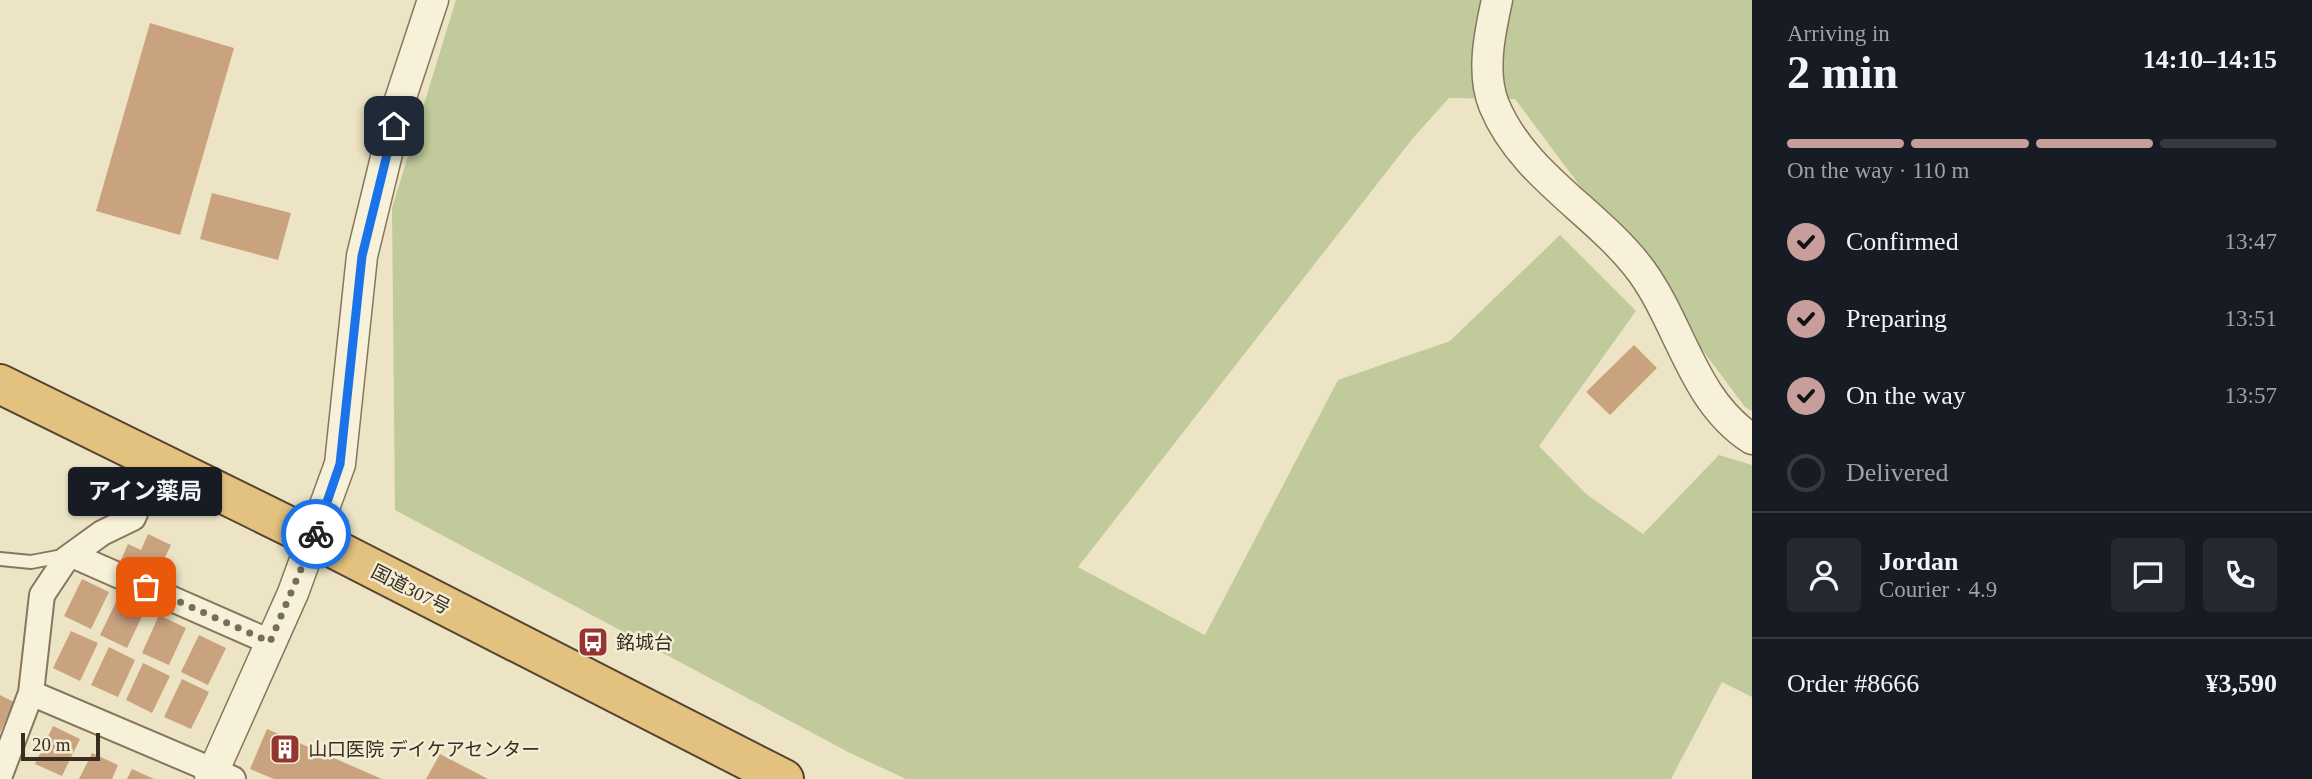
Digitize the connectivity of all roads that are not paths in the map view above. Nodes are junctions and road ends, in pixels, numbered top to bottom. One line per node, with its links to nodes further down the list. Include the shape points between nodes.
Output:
1 (433, 0): 6 (street, via 400,100 362,256 340,464)
2 (1497, 0): 4 (street, via 1488,72 1493,103 1509,134 1535,166 1636,265 1662,304 1713,402 1735,428)
3 (0, 384): 5 (highway, 国道307号)
4 (1752, 439)
5 (157, 462): 6 (highway, 国道307号); 7 (street, via 133,518)
6 (314, 539): 9 (street); 13 (highway, 国道307号)
7 (72, 555): 8 (lane, via 31,562); 9 (street); 10 (street, via 42,595)
8 (0, 559)
9 (270, 642): 12 (street)
10 (31, 693): 11 (street); 12 (street)
11 (0, 775)
12 (219, 776)
13 (783, 779)

